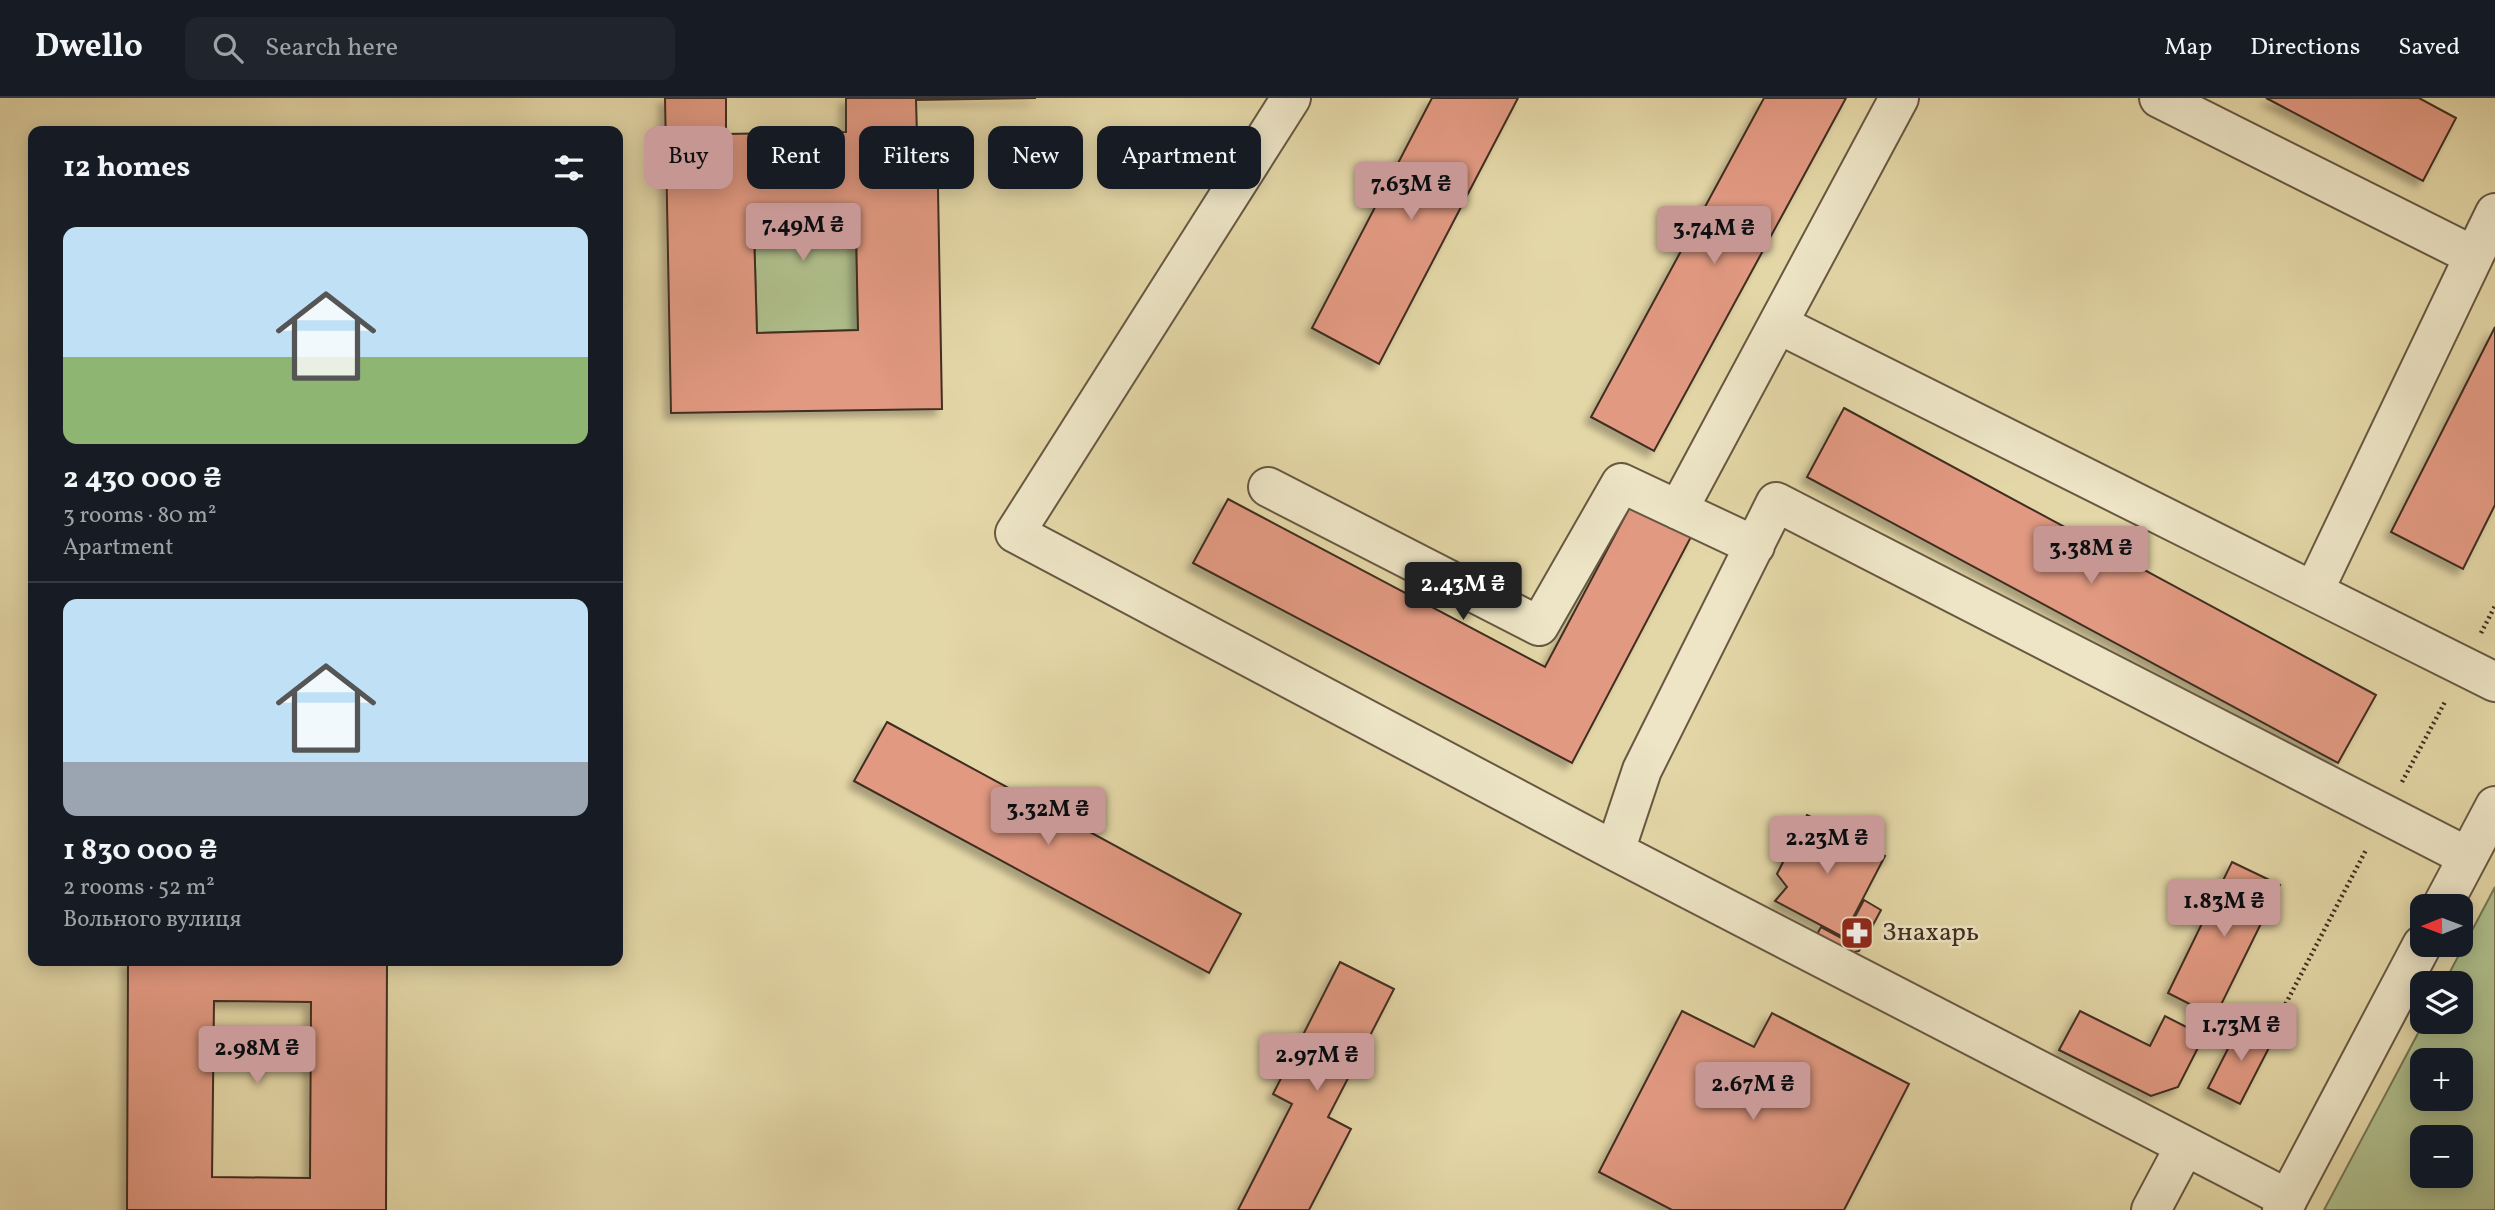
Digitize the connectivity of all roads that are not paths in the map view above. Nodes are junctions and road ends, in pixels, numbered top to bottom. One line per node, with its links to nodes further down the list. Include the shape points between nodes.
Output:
1 (1291, 98): 13 (street, via 1015,533)
2 (1899, 98): 6 (street)
3 (2159, 98): 5 (street)
4 (2495, 213): 5 (street)
5 (2474, 256): 10 (street, via 2320,578)
6 (1778, 324): 8 (street); 10 (street)
7 (1268, 487): 8 (street, via 1539,626 1621,484)
8 (1678, 510): 9 (street)
9 (1755, 545): 13 (street, via 1642,770); 14 (street, via 1776,502)
10 (2309, 589): 11 (street)
11 (2495, 682)
12 (2495, 806): 14 (street)
13 (1615, 851): 17 (street)
14 (2468, 857): 15 (street)
15 (2448, 894)
16 (2416, 957): 18 (street)
17 (2185, 1146): 18 (street); 19 (street)
18 (2285, 1205)
19 (2151, 1210)

